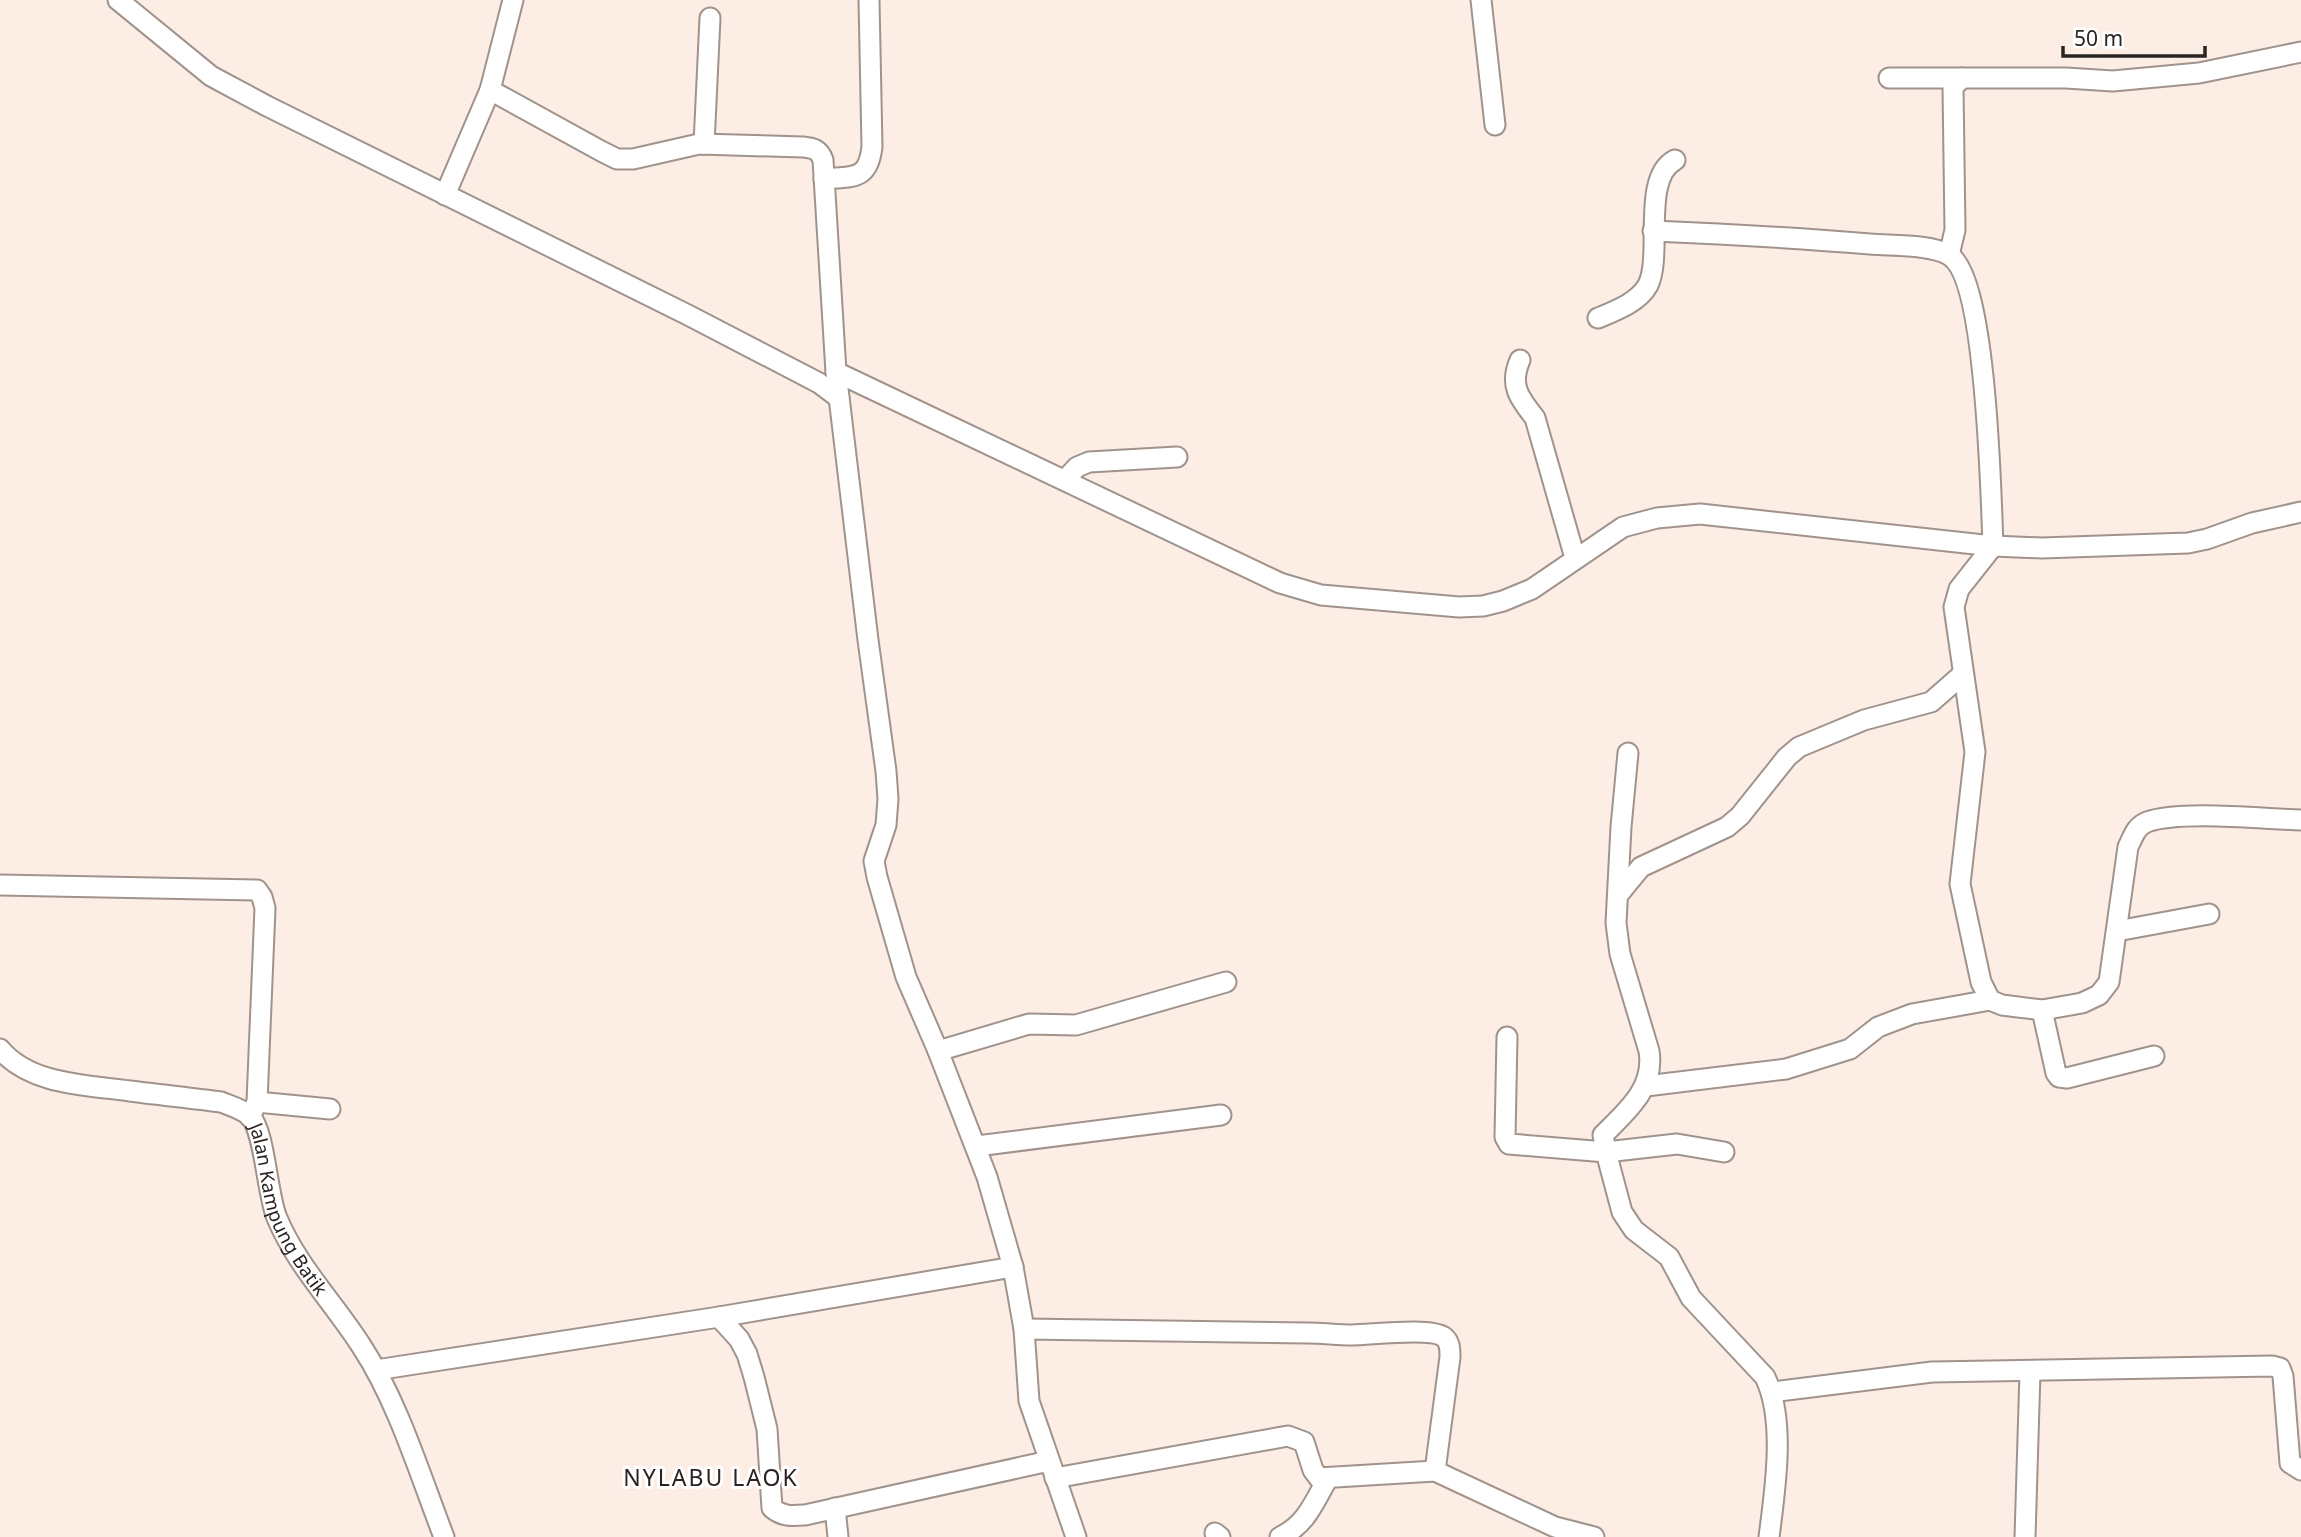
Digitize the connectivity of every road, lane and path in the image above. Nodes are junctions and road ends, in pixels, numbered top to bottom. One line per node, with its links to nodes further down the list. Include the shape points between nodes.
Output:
1 (118, 0): 14 (street, via 211,76)
2 (513, 0): 9 (street)
3 (869, 0): 13 (street, via 870,164 860,174)
4 (1480, 0): 10 (street)
5 (710, 18): 11 (street)
6 (2301, 52): 8 (street, via 2199,73 2113,81)
7 (1889, 78): 8 (street)
8 (1962, 78): 16 (street, via 1953,87 1955,230)
9 (491, 90): 11 (street, via 617,159); 14 (street)
10 (1495, 125)
11 (704, 144): 13 (street, via 813,148 820,152)
12 (1675, 160): 15 (street, via 1661,176)
13 (824, 179): 19 (street)
14 (445, 194): 20 (street, via 700,321)
15 (1653, 231): 16 (street, via 1925,248); 17 (street, via 1653,269 1647,287 1633,301)
16 (1949, 255): 24 (street, via 1967,288 1979,344)
17 (1598, 318)
18 (1520, 360): 25 (street, via 1515,386 1535,418)
19 (836, 372): 20 (street); 22 (street)
20 (839, 398): 38 (street, via 886,771 886,825 874,861 906,977)
21 (1177, 457): 22 (street, via 1089,462)
22 (1065, 480): 25 (street, via 1280,583 1321,595 1483,606 1532,589)
23 (2301, 512): 24 (street, via 2188,543 2042,548)
24 (1993, 545): 25 (street, via 1700,514 1657,517 1623,527); 26 (street, via 1955,599)
25 (1575, 558)
26 (1963, 674): 30 (street, via 1931,702 1864,720 1800,747 1727,827 1641,867); 34 (street, via 1975,752 1960,884 1981,982)
27 (1628, 753): 30 (street)
28 (2301, 820): 32 (street, via 2183,817 2146,822 2128,847)
29 (0, 885): 41 (street, via 257,890 265,908)
30 (1618, 895): 40 (street, via 1620,954 1650,1059)
31 (2210, 914): 32 (street)
32 (2117, 931): 35 (street, via 2105,990 2082,1003)
33 (1226, 982): 38 (street, via 1076,1025 1029,1024)
34 (1990, 1000): 35 (street); 40 (street, via 1912,1014 1878,1027 1850,1049 1786,1069)
35 (2042, 1010): 39 (street, via 2059,1077)
36 (1507, 1037): 45 (street, via 1505,1137 1509,1144)
37 (0, 1049): 41 (street, Jalan Kampung Batik, via 42,1076 75,1084)
38 (938, 1051): 44 (street)
39 (2154, 1056)
40 (1646, 1086): 45 (street, via 1603,1135)
41 (254, 1109): 42 (street); 50 (street, Jalan Kampung Batik, via 276,1216 294,1253)
42 (330, 1110)
43 (1221, 1115): 44 (street)
44 (977, 1146): 47 (street)
45 (1606, 1152): 46 (street, via 1677,1144); 52 (street, via 1627,1221 1669,1257 1691,1298 1756,1365)
46 (1724, 1152)
47 (1013, 1266): 48 (street); 49 (street)
48 (719, 1317): 50 (street); 57 (street, via 739,1339 754,1377 767,1429 772,1508 788,1517)
49 (1024, 1329): 53 (street, via 1029,1401); 55 (street, via 1437,1334 1450,1346 1450,1357)
50 (376, 1370): 58 (street, Jalan Kampung Batik)
51 (2030, 1372): 52 (street, via 1932,1372); 54 (street, via 2280,1368 2290,1463); 64 (street)
52 (1772, 1392): 63 (street, via 1777,1464)
53 (1052, 1470): 56 (street, via 1289,1436 1304,1442 1315,1475); 57 (street); 60 (street)
54 (2301, 1470)
55 (1435, 1471): 56 (street); 62 (street, via 1555,1527)
56 (1328, 1478): 61 (street, via 1304,1520)
57 (835, 1508): 59 (street)
58 (444, 1537)
59 (838, 1537)
60 (1076, 1537)
61 (1280, 1537)
62 (1594, 1537)
63 (1769, 1537)
64 (2025, 1537)

